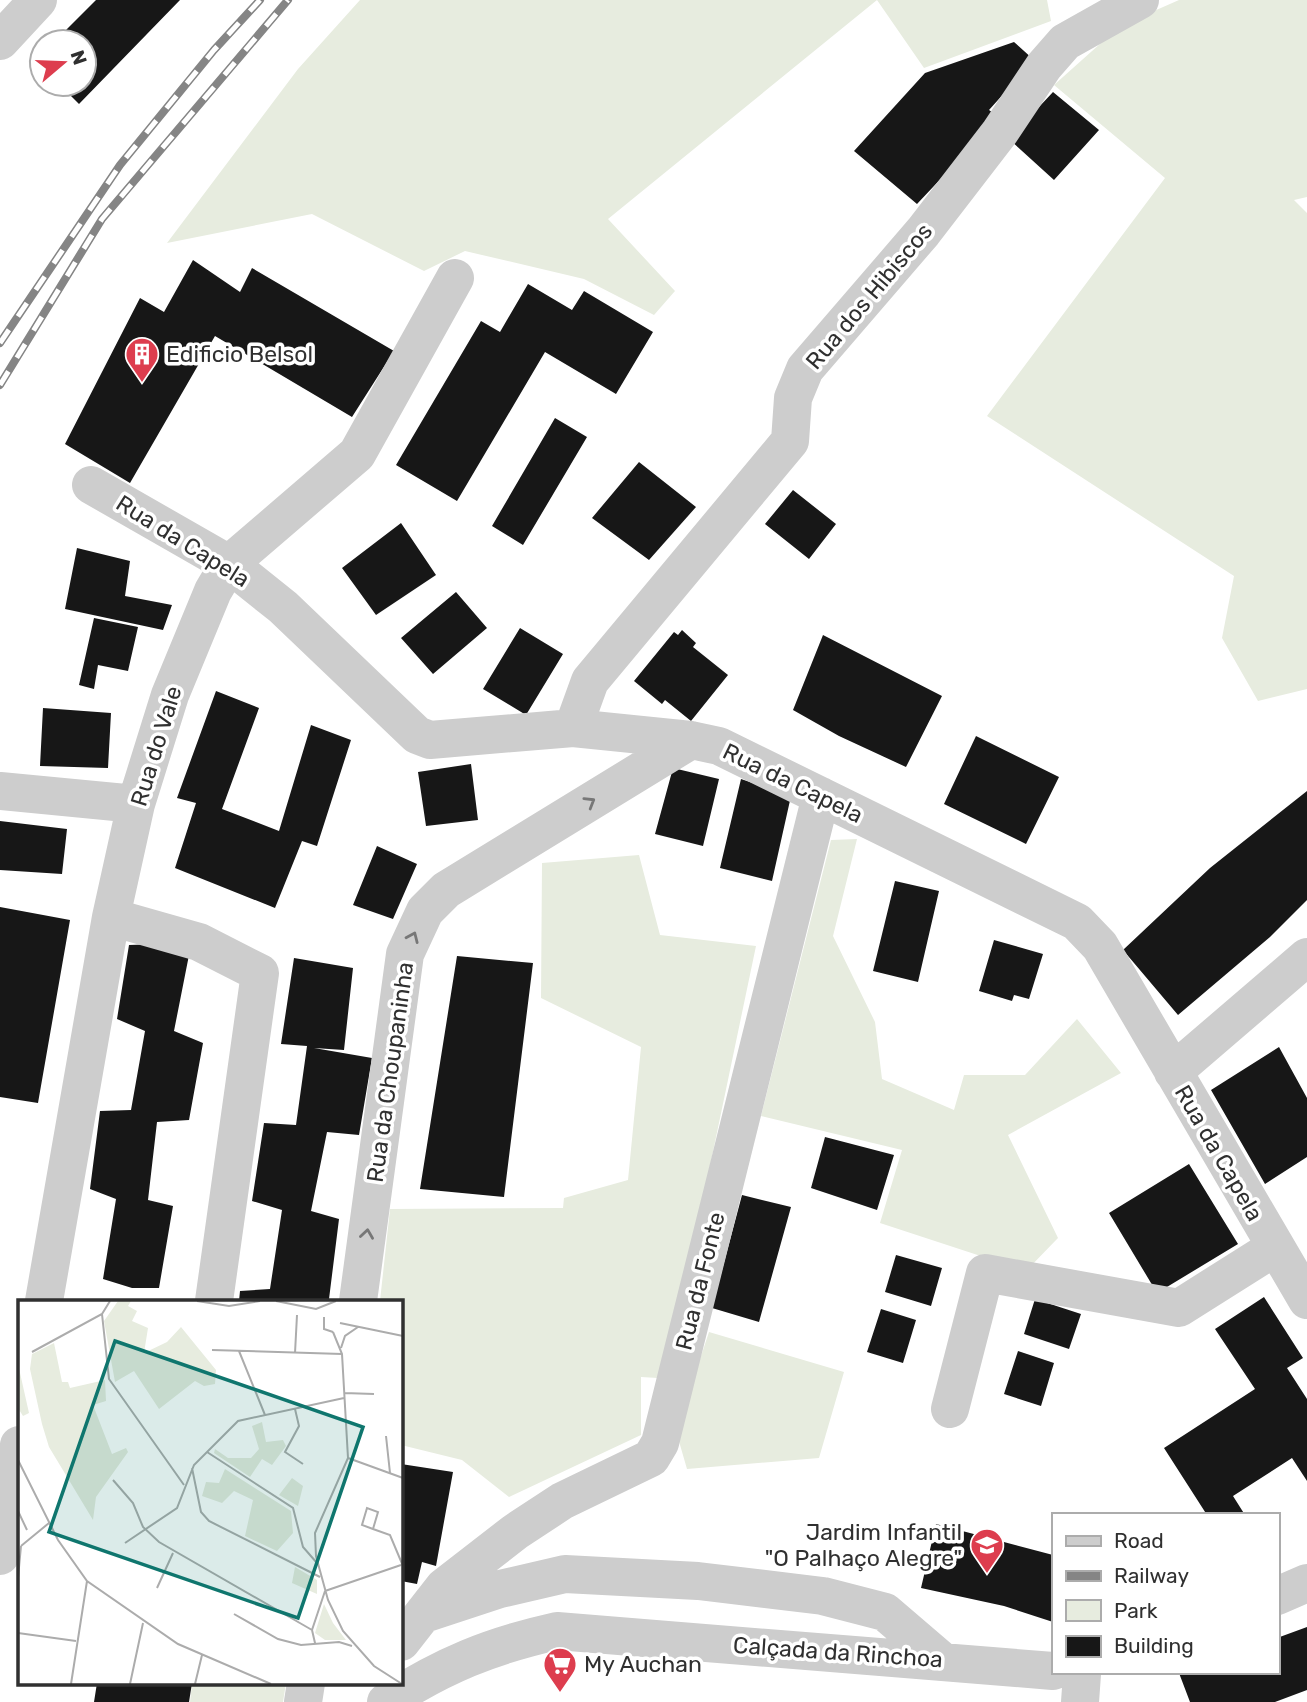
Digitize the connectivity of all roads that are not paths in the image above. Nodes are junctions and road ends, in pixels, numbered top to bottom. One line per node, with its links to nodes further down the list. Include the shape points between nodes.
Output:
1 (38, 0): 3 (street)
2 (1140, 0): 7 (street, Rua dos Hibiscos, via 1065,42 923,232 806,369 793,398 790,441 590,681)
3 (0, 41)
4 (454, 278): 6 (street, Rua do Vale, via 357,454)
5 (91, 485): 6 (street, Rua da Capela)
6 (229, 564): 7 (street, Rua da Capela, via 283,607 417,735 430,740); 11 (street, Rua do Vale, via 213,591 170,695)
7 (573, 727): 8 (street, Rua da Capela)
8 (691, 740): 10 (street, Rua da Capela, via 719,747); 18 (street, Rua da Choupaninha, one-way to 8, via 405,954 425,911 446,890)
9 (0, 791): 11 (street)
10 (821, 796): 14 (street, Rua da Capela, via 1077,922 1100,946); 25 (street, Rua da Fonte, via 660,1443 651,1458 562,1501 515,1532 444,1587)
11 (136, 804): 12 (street, Rua do Vale)
12 (111, 917): 16 (street, Rua do Vale); 17 (street, via 200,942 260,973)
13 (1307, 957): 14 (street)
14 (1173, 1072): 15 (street, Rua da Capela)
15 (1274, 1248): 19 (street, Rua da Capela); 20 (street, via 1179,1308 985,1273)
16 (44, 1300)
17 (214, 1300)
18 (358, 1300)
19 (1307, 1300)
20 (950, 1409)
21 (18, 1451): 22 (street)
22 (0, 1556)
23 (1307, 1583): 24 (street)
24 (1279, 1595)
25 (411, 1628): 26 (street, via 500,1589 565,1574 698,1581 823,1596 884,1612)
26 (941, 1660): 27 (street, Calçada da Rinchoa); 32 (street, Calçada da Rinchoa, via 557,1631 488,1648 418,1681)
27 (1074, 1678)
28 (306, 1684): 30 (street)
29 (384, 1684): 31 (street)
30 (303, 1702)
31 (378, 1702)
32 (386, 1702)

